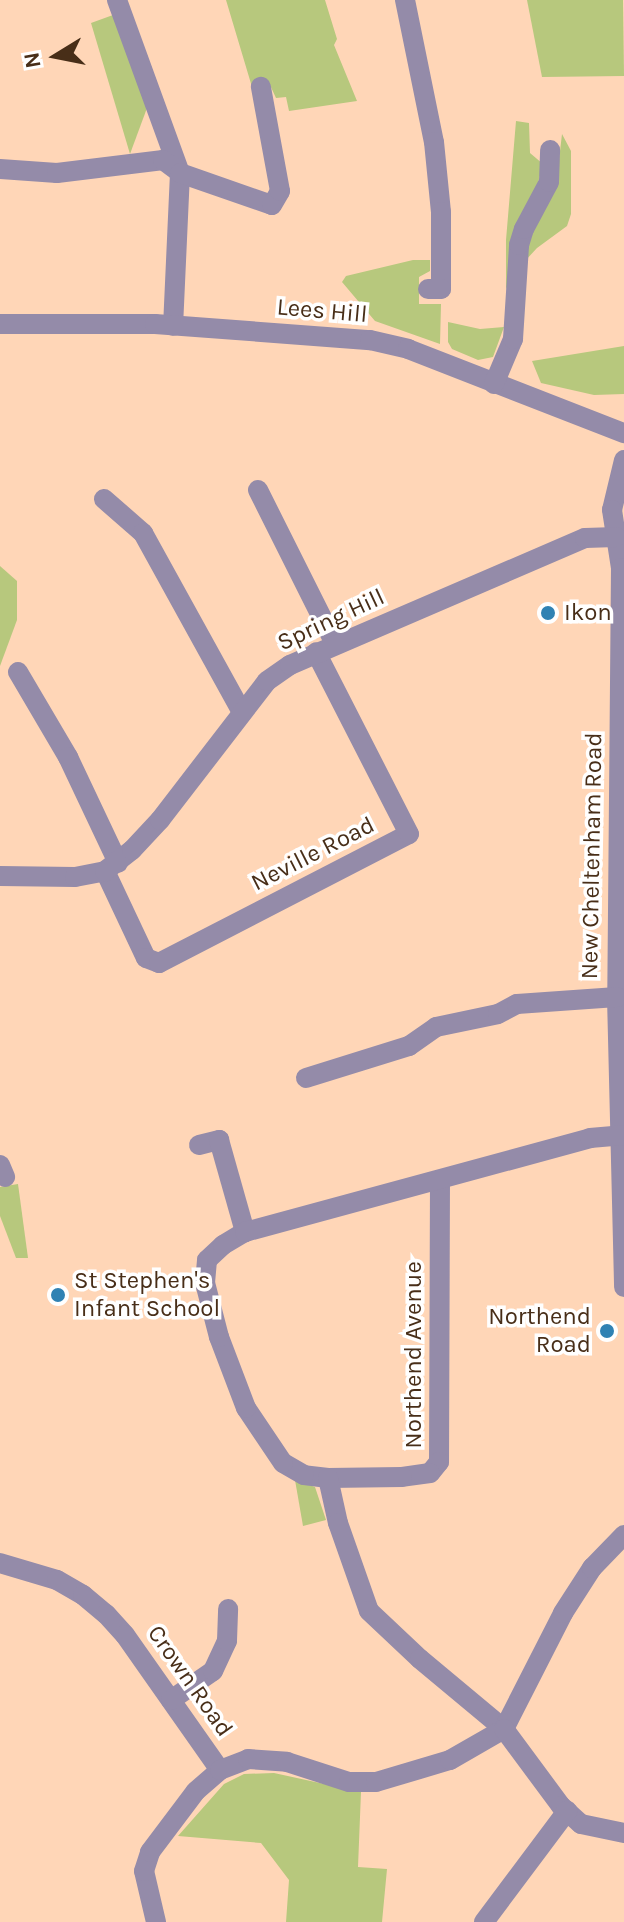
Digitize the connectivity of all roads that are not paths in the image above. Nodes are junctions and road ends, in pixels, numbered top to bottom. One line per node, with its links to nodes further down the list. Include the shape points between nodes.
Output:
1 (117, 0): 6 (street)
2 (405, 0): 7 (street, via 434,142 441,212 441,289)
3 (261, 87): 6 (street, via 280,191 272,205)
4 (550, 150): 10 (street, via 549,182 519,245 513,339)
5 (0, 169): 6 (street, via 57,173 163,160)
6 (180, 173): 9 (street)
7 (428, 289)
8 (0, 324): 9 (street, Lees Hill)
9 (173, 326): 10 (street, Lees Hill, via 370,340 408,349)
10 (494, 384): 11 (street, Lees Hill)
11 (624, 433)
12 (624, 460): 15 (street, New Cheltenham Road, via 612,510)
13 (258, 490): 16 (street)
14 (104, 499): 18 (street, via 143,533)
15 (620, 534): 16 (street, Spring Hill, via 585,538); 19 (street, New Cheltenham Road)
16 (326, 648): 18 (street, Spring Hill, via 267,681); 20 (street, Neville Road, via 409,834 159,963 146,958)
17 (18, 672): 20 (street, via 68,757)
18 (242, 712): 20 (street, Spring Hill, via 160,820)
19 (622, 758): 22 (street, New Cheltenham Road)
20 (112, 867): 21 (street, via 75,877)
21 (0, 876)
22 (617, 997): 23 (street, via 517,1004 498,1014 436,1027 409,1046); 24 (street, New Cheltenham Road)
23 (306, 1078)
24 (622, 1135): 26 (street, New Cheltenham Road); 27 (street, via 590,1138)
25 (219, 1140): 28 (street)
26 (623, 1175): 29 (street, New Cheltenham Road)
27 (440, 1180): 28 (street); 30 (street, Northend Avenue, via 439,1462 430,1473)
28 (245, 1232): 30 (street, Northend Avenue, via 207,1260 205,1283 219,1337 263,1439 283,1463 304,1475)
29 (624, 1287)
30 (328, 1478): 35 (street, via 369,1611)
31 (624, 1535): 35 (street, via 592,1568 563,1613)
32 (0, 1563): 34 (street, Crown Road, via 57,1580 83,1595 125,1635)
33 (228, 1609): 34 (street, via 227,1641 213,1671)
34 (171, 1700): 36 (street, Crown Road)
35 (504, 1729): 36 (street, via 450,1760 386,1780 349,1782 287,1762 259,1759); 37 (street)
36 (220, 1770): 39 (street, Crown Road, via 196,1791 150,1852 144,1871)
37 (567, 1811): 38 (street, via 581,1824); 40 (street)
38 (624, 1833)
39 (156, 1922)
40 (484, 1922)

